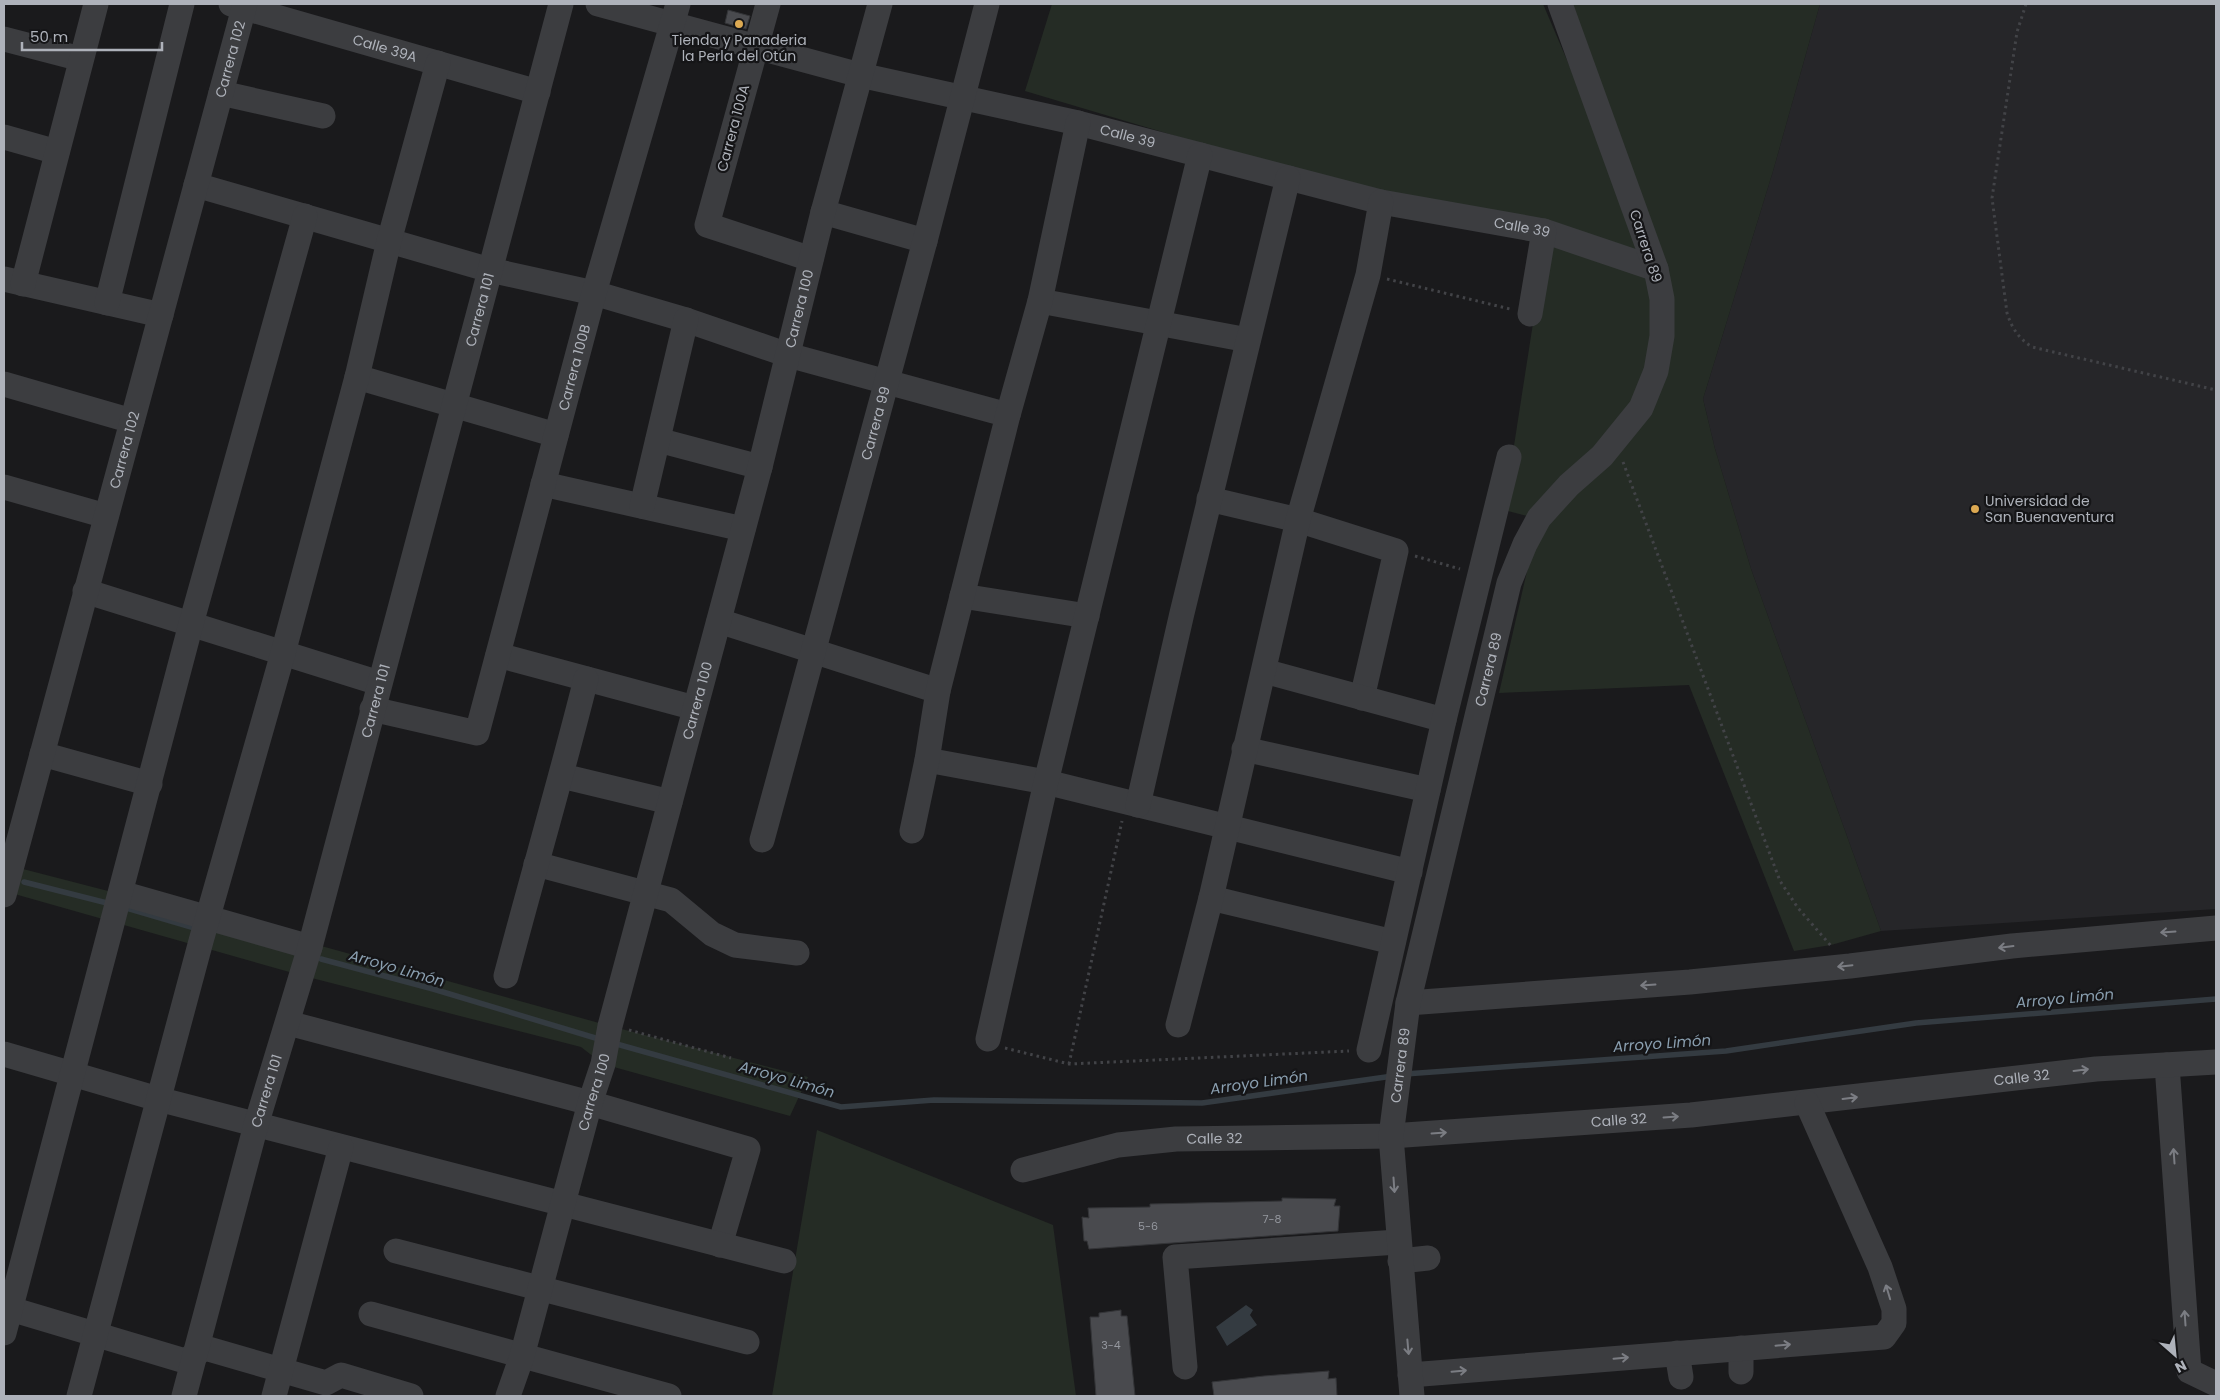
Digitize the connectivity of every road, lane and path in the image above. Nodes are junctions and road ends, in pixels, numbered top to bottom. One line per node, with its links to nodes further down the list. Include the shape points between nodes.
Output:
1 (96, 4): 14 (street)
2 (182, 4): 40 (street)
3 (561, 4): 17 (street, Carrera 101)
4 (598, 4): 11 (street, Calle 39)
5 (768, 4): 13 (street, Carrera 100A)
6 (880, 4): 16 (street, Carrera 100)
7 (987, 4): 19 (street, Carrera 99)
8 (1560, 4): 34 (street, Carrera 89)
9 (2026, 4): 50 (path, via 2017,32 1992,198 2011,325 2032,346)
10 (240, 5): 15 (street, Calle 39A); 18 (street, Carrera 102)
11 (675, 14): 13 (street, Calle 39); 38 (street, Carrera 100B)
12 (4, 38): 14 (street)
13 (754, 47): 16 (street, Calle 39); 33 (street, Carrera 100A, via 707,225)
14 (81, 59): 23 (street)
15 (438, 63): 17 (street, Calle 39A); 31 (street)
16 (860, 76): 19 (street, Calle 39); 28 (street, Carrera 100)
17 (538, 92): 35 (street, Carrera 101)
18 (221, 93): 20 (street); 26 (street, Carrera 102)
19 (963, 97): 21 (street, Calle 39); 32 (street, Carrera 99)
20 (323, 116)
21 (1078, 123): 24 (street, Calle 39); 39 (street)
22 (4, 137): 23 (street)
23 (57, 152): 37 (street)
24 (1200, 155): 25 (street, Calle 39); 44 (street)
25 (1288, 178): 27 (street, Calle 39); 45 (street)
26 (196, 185): 29 (street); 42 (street, Carrera 102)
27 (1381, 202): 30 (street, Calle 39); 36 (street)
28 (823, 212): 32 (street); 33 (street, Carrera 100)
29 (305, 216): 31 (street); 72 (street)
30 (1544, 232): 34 (street, Calle 39); 41 (street)
31 (389, 241): 35 (street); 47 (street)
32 (925, 241): 48 (street, Carrera 99)
33 (811, 259): 46 (street, Carrera 100)
34 (1656, 269): 56 (street, Carrera 89, via 1662,299 1662,336 1656,370 1642,408)
35 (490, 270): 38 (street); 51 (street, Carrera 101)
36 (1368, 275): 41 (path); 64 (street)
37 (13, 281): 40 (street)
38 (594, 293): 43 (street); 54 (street, Carrera 100B)
39 (1040, 301): 44 (street); 52 (street)
40 (107, 303): 42 (street)
41 (1530, 314)
42 (161, 315): 53 (street, Carrera 102)
43 (686, 320): 46 (street); 55 (street)
44 (1158, 324): 45 (street); 70 (street)
45 (1248, 340): 61 (street)
46 (788, 355): 48 (street); 58 (street, Carrera 100)
47 (357, 377): 51 (street); 74 (street)
48 (886, 382): 52 (street); 73 (street, Carrera 99)
49 (4, 384): 53 (street)
50 (2216, 390)
51 (453, 405): 54 (street); 78 (street, Carrera 101)
52 (1008, 414): 69 (street)
53 (132, 421): 63 (street, Carrera 102)
54 (556, 435): 59 (street, Carrera 100B)
55 (658, 440): 58 (street); 62 (street)
56 (1615, 440): 107 (path, via 1780,881 1798,908); 109 (street, Carrera 89, via 1539,518 1509,582)
57 (1509, 457): 67 (street)
58 (760, 467): 65 (street, Carrera 100)
59 (543, 484): 62 (street); 75 (street, Carrera 100B)
60 (4, 487): 63 (street)
61 (1209, 499): 64 (street); 92 (street)
62 (642, 506): 65 (street)
63 (106, 516): 68 (street, Carrera 102)
64 (1298, 520): 66 (street); 76 (street)
65 (743, 529): 71 (street, Carrera 100)
66 (1396, 551): 67 (path); 80 (street)
67 (1480, 575): 83 (street)
68 (85, 592): 72 (street); 85 (street, Carrera 102)
69 (962, 596): 70 (street); 79 (street)
70 (1087, 616): 88 (street)
71 (719, 621): 73 (street); 81 (street, Carrera 100)
72 (191, 624): 74 (street); 89 (street)
73 (814, 652): 79 (street); 95 (street, Carrera 99)
74 (283, 654): 78 (street); 102 (street)
75 (498, 655): 77 (street); 82 (street, Carrera 100B, via 477,733)
76 (1264, 671): 80 (street); 84 (street)
77 (586, 679): 81 (street); 87 (street)
78 (379, 683): 82 (street, Carrera 101)
79 (938, 691): 86 (street)
80 (1362, 698): 83 (street)
81 (695, 708): 91 (street, Carrera 100)
82 (372, 709): 105 (street, Carrera 101)
83 (1444, 720): 90 (street)
84 (1244, 748): 90 (street); 93 (street)
85 (42, 754): 89 (street); 98 (street, Carrera 102)
86 (927, 760): 88 (street); 94 (street)
87 (562, 776): 91 (street); 96 (street)
88 (1046, 782): 92 (street); 113 (street)
89 (150, 784): 101 (street)
90 (1428, 790): 97 (street)
91 (670, 802): 99 (street, Carrera 100)
92 (1132, 804): 93 (street); 118 (path)
93 (1226, 828): 97 (street); 100 (street)
94 (912, 831)
95 (762, 840)
96 (536, 864): 99 (street); 108 (street)
97 (1410, 872): 104 (street)
98 (4, 894)
99 (646, 894): 106 (street, via 671,900 712,934 735,945); 110 (street, Carrera 100)
100 (1211, 898): 104 (street); 112 (street)
101 (118, 902): 102 (street); 120 (street)
102 (205, 927): 105 (street); 121 (street)
103 (2216, 928): 107 (street, one-way to 107, via 2012,946)
104 (1394, 942): 114 (street)
105 (310, 946): 111 (street, Carrera 101)
106 (797, 953)
107 (1850, 966): 109 (street, one-way to 109, via 1690,971)
108 (506, 976)
109 (1406, 1014): 125 (street, Carrera 89)
110 (612, 1020): 116 (path, via 624,1029); 123 (street, Carrera 100)
111 (288, 1023): 123 (street); 124 (street, Carrera 101)
112 (1178, 1025)
113 (988, 1039): 118 (path, via 994,1046)
114 (1369, 1050): 118 (path)
115 (4, 1054): 120 (street)
116 (730, 1058)
117 (2216, 1062): 119 (street, Calle 32)
118 (1069, 1064)
119 (2168, 1065): 122 (street, Calle 32, one-way to 119, via 2096,1069); 144 (street, one-way to 119, via 2188,1371)
120 (71, 1074): 121 (street); 135 (street)
121 (158, 1099): 124 (street); 138 (street)
122 (1807, 1103): 125 (street, Calle 32, one-way to 122, via 1691,1115); 145 (street, one-way to 122, via 1741,1360 1884,1336 1894,1323 1894,1309 1880,1267)
123 (590, 1104): 128 (street, Carrera 100); 129 (street, via 748,1149)
124 (256, 1125): 126 (street); 140 (street, Carrera 101)
125 (1392, 1130): 127 (street, Calle 32, via 1176,1139 1118,1145); 131 (street, Carrera 89, one-way to 131)
126 (342, 1147): 128 (street); 143 (street)
127 (1023, 1170)
128 (563, 1204): 129 (street); 134 (street, Carrera 100)
129 (720, 1245): 133 (street)
130 (396, 1251): 134 (street)
131 (1399, 1251): 132 (street); 142 (street, via 1174,1257); 145 (street, Carrera 89, one-way to 145)
132 (1428, 1258)
133 (784, 1262)
134 (540, 1288): 139 (street); 141 (street, Carrera 100)
135 (8, 1308): 137 (street); 138 (street)
136 (370, 1314): 141 (street)
137 (4, 1334)
138 (95, 1335): 140 (street, via 185,1361); 146 (street)
139 (748, 1342)
140 (194, 1356): 143 (street, via 205,1348); 147 (street, Carrera 101)
141 (522, 1356): 150 (street, Carrera 100); 151 (street)
142 (1185, 1367)
143 (280, 1369): 148 (street); 149 (street, via 326,1382 341,1375)
144 (2216, 1384)
145 (1411, 1386)
146 (79, 1396)
147 (184, 1396)
148 (274, 1396)
149 (411, 1396)
150 (508, 1396)
151 (669, 1396)

